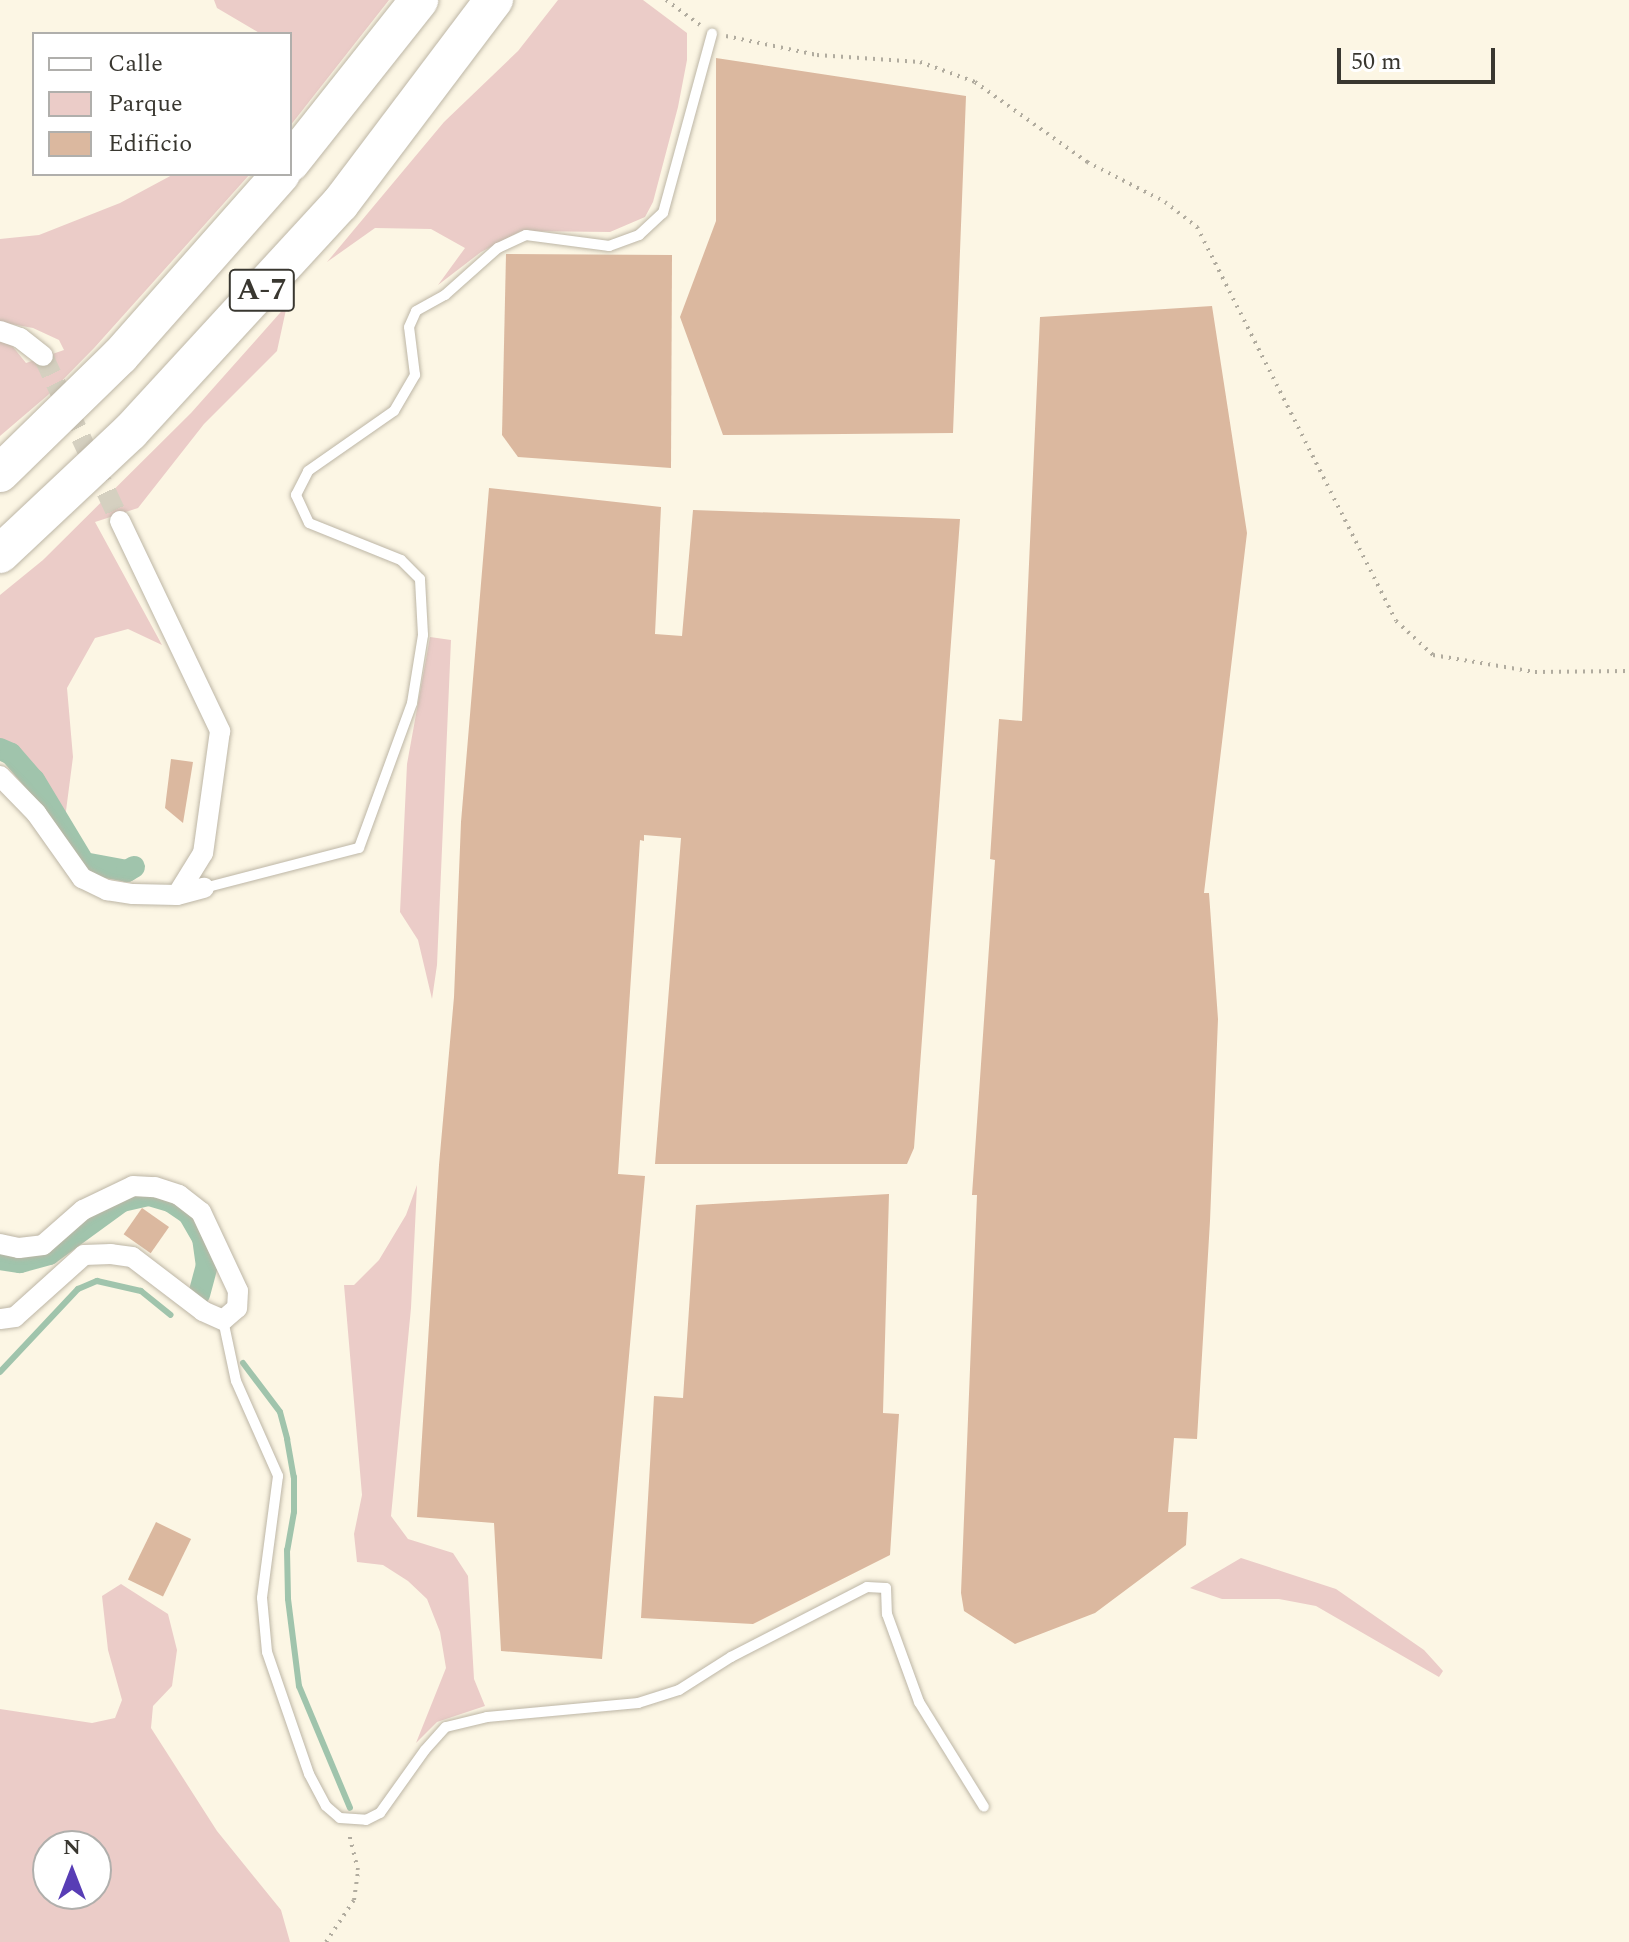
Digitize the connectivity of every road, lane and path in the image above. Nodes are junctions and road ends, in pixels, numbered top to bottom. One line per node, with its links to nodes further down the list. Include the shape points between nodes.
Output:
1 (419, 0): 5 (highway)
2 (494, 0): 11 (highway, A-7, via 320,226 130,432)
3 (666, 0): 4 (path)
4 (712, 34): 12 (path, via 817,55 920,62 975,82 1087,162 1165,202 1197,227 1396,621 1433,655 1535,672); 14 (lane, via 663,213 639,235 609,246 526,235 498,248 445,295 416,311 409,327 415,375 394,411 308,471 296,495 309,523 401,560 420,579 423,635 412,703 359,848)
5 (292, 160)
6 (279, 176): 9 (highway, A-7, via 120,356)
7 (0, 331): 8 (street, via 20,338)
8 (43, 356)
9 (0, 473)
10 (120, 521): 15 (street, via 220,731 203,853)
11 (0, 554)
12 (1629, 671)
13 (0, 776): 15 (street, via 36,813 82,878 107,890)
14 (204, 888): 15 (street)
15 (177, 895)
16 (0, 1244): 18 (street, via 43,1245 83,1210 133,1186 179,1195 201,1212 228,1263 237,1308)
17 (0, 1319): 18 (street, via 15,1317 84,1255 111,1254 132,1257)
18 (223, 1320): 20 (lane, via 236,1381 278,1476 262,1598 267,1652 309,1774 326,1806)
19 (984, 1807): 20 (lane, via 919,1702 887,1614 886,1588 867,1587 665,1694 638,1703 487,1717 446,1727 380,1813 366,1820)
20 (340, 1818): 21 (path, via 358,1870 354,1900)
21 (326, 1942)

